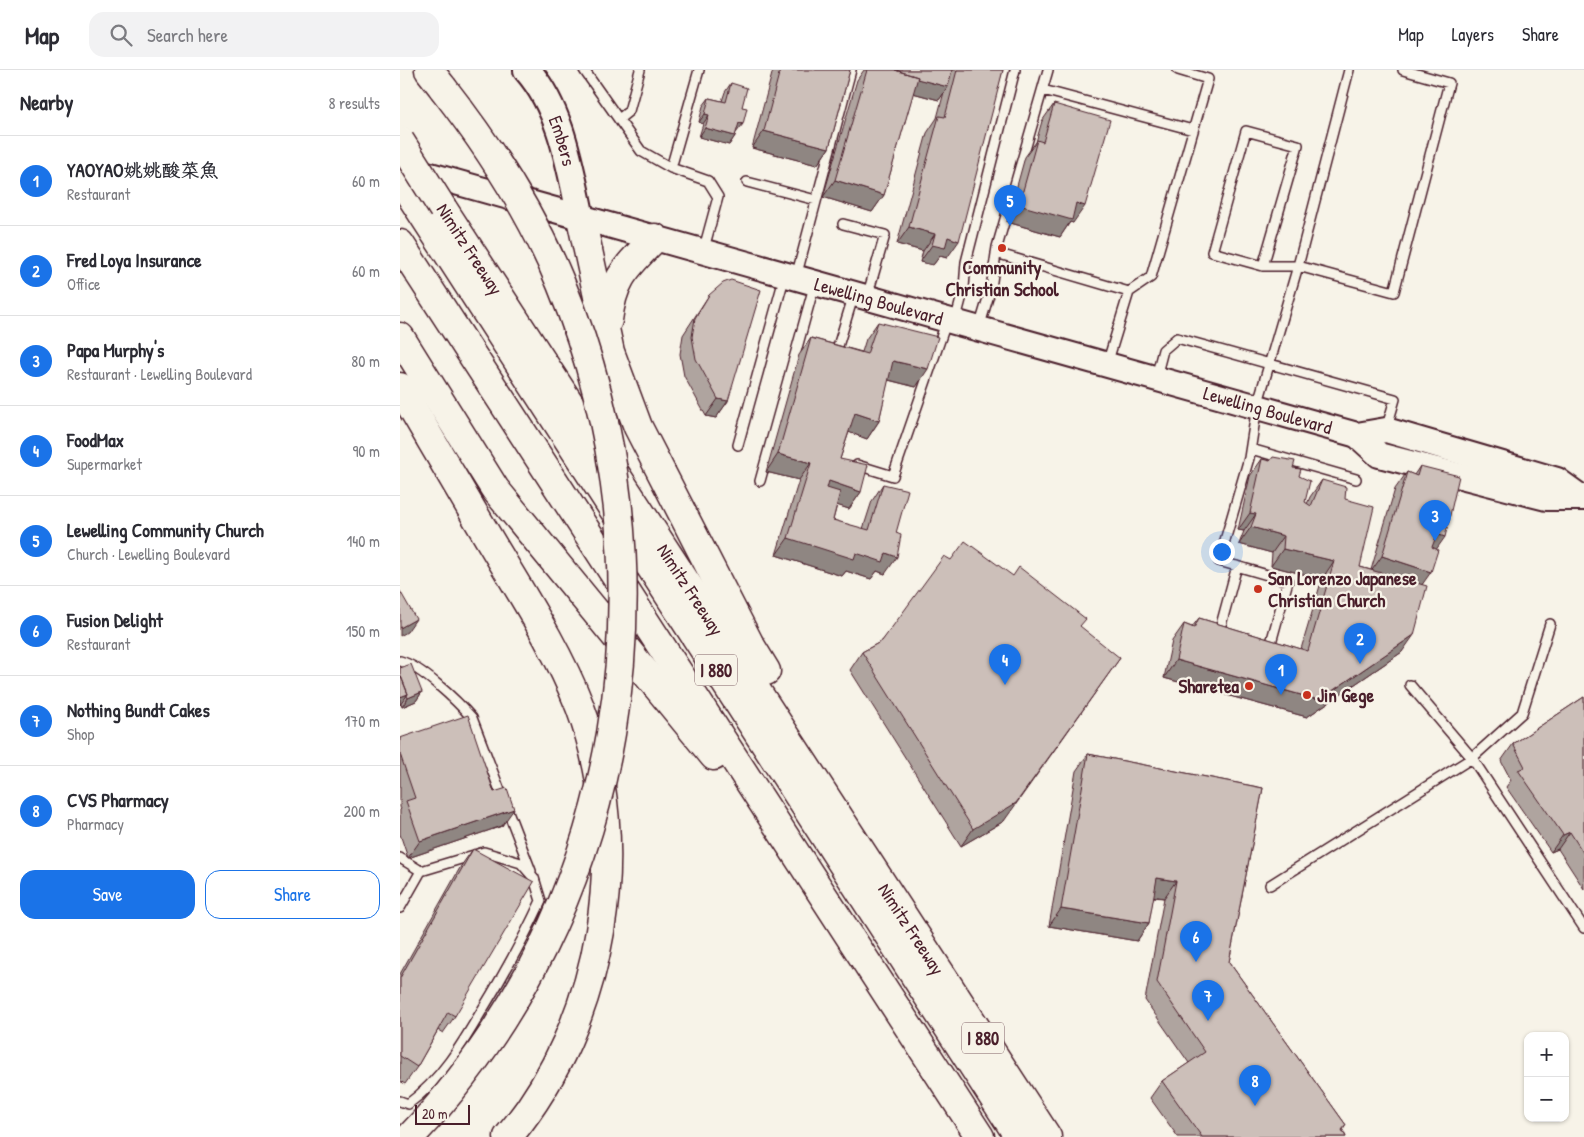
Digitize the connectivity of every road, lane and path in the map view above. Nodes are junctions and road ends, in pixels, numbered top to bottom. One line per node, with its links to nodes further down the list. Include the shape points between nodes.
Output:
1 (527, 70): 21 (main road, Embers, via 546,100 564,143)
2 (584, 70): 13 (lane)
3 (640, 70): 13 (lane, via 628,111)
4 (698, 70): 17 (lane)
5 (851, 70): 20 (lane)
6 (1016, 70): 32 (lane, via 966,262 964,288)
7 (1048, 70): 12 (lane)
8 (1178, 70): 14 (lane, via 1208,78)
9 (1349, 70): 28 (lane)
10 (1402, 70): 28 (lane, via 1449,84 1394,292)
11 (436, 79): 67 (highway, bridge, via 487,147 527,213 578,326 601,405 615,478 623,566 623,617 618,690 606,762 569,886 535,961 511,1004 470,1065)
12 (1042, 90): 14 (lane); 26 (lane)
13 (619, 119): 17 (lane, via 641,150)
14 (1193, 130): 30 (lane, via 1151,277)
15 (400, 141): 64 (highway, Nimitz Freeway / I 880, bridge)
16 (400, 167): 21 (main road, Lewelling Boulevard)
17 (671, 168): 25 (lane, via 708,181 718,197)
18 (400, 179): 66 (highway, I 880)
19 (747, 182): 20 (lane)
20 (816, 200): 29 (lane)
21 (581, 218): 23 (main road, Lewelling Boulevard); 34 (highway)
22 (843, 224): 31 (lane, via 885,235)
23 (655, 238): 25 (main road, Lewelling Boulevard); 34 (highway, via 623,270 611,296)
24 (400, 244): 60 (highway, I 880)
25 (703, 252): 29 (main road, Lewelling Boulevard)
26 (996, 253): 30 (lane); 33 (lane, via 991,288)
27 (1263, 266): 27 (lane, via 1212,252 1246,131 1298,145); 28 (lane)
28 (1298, 266): 38 (lane)
29 (799, 278): 31 (main road, Lewelling Boulevard); 44 (lane); 48 (lane)
30 (1129, 292): 37 (lane)
31 (861, 296): 32 (main road, Lewelling Boulevard); 36 (lane)
32 (951, 321): 33 (main road, Lewelling Boulevard); 46 (lane, via 893,476)
33 (979, 328): 37 (main road, Lewelling Boulevard)
34 (607, 329): 64 (highway, via 610,352 638,426 744,634 857,812)
35 (400, 337): 60 (highway, via 495,489 648,672)
36 (834, 361)
37 (1106, 364): 39 (main road, Lewelling Boulevard)
38 (1269, 365): 39 (lane, via 1177,338 1163,350); 41 (lane); 42 (lane, via 1395,399)
39 (1155, 378): 41 (main road, Lewelling Boulevard)
40 (400, 387): 68 (highway, via 565,671 580,708 599,784 606,866 604,906 590,976 560,1055 540,1093)
41 (1257, 406): 43 (main road, Lewelling Boulevard); 45 (lane)
42 (1386, 430): 43 (main road, Lewelling Boulevard); 49 (main road, Lewelling Boulevard, via 1557,480)
43 (1357, 434): 49 (main road, Lewelling Boulevard, via 1378,455 1546,498)
44 (738, 444)
45 (1251, 449): 47 (lane); 50 (lane, via 1219,561)
46 (847, 462)
47 (1356, 479)
48 (760, 481)
49 (1583, 498)
50 (1237, 566): 52 (lane); 53 (lane, via 1288,581)
51 (1550, 624): 56 (lane, via 1522,713)
52 (1217, 640)
53 (1268, 658)
54 (400, 661): 59 (lane, via 407,662 457,701)
55 (1410, 685): 56 (lane)
56 (1472, 758): 61 (lane); 63 (lane)
57 (400, 858): 58 (lane)
58 (422, 871): 59 (lane, via 484,852 521,863); 62 (lane)
59 (534, 878): 65 (lane, via 541,901 517,952 485,1006 456,1054 425,1092 408,1104)
60 (815, 882): 69 (highway, I 880)
61 (1270, 886)
62 (400, 908)
63 (1584, 928)
64 (933, 960): 66 (highway, Nimitz Freeway / I 880)
65 (400, 1101)
66 (1033, 1130): 70 (highway)
67 (410, 1137)
68 (508, 1137)
69 (980, 1137)
70 (1053, 1137)

